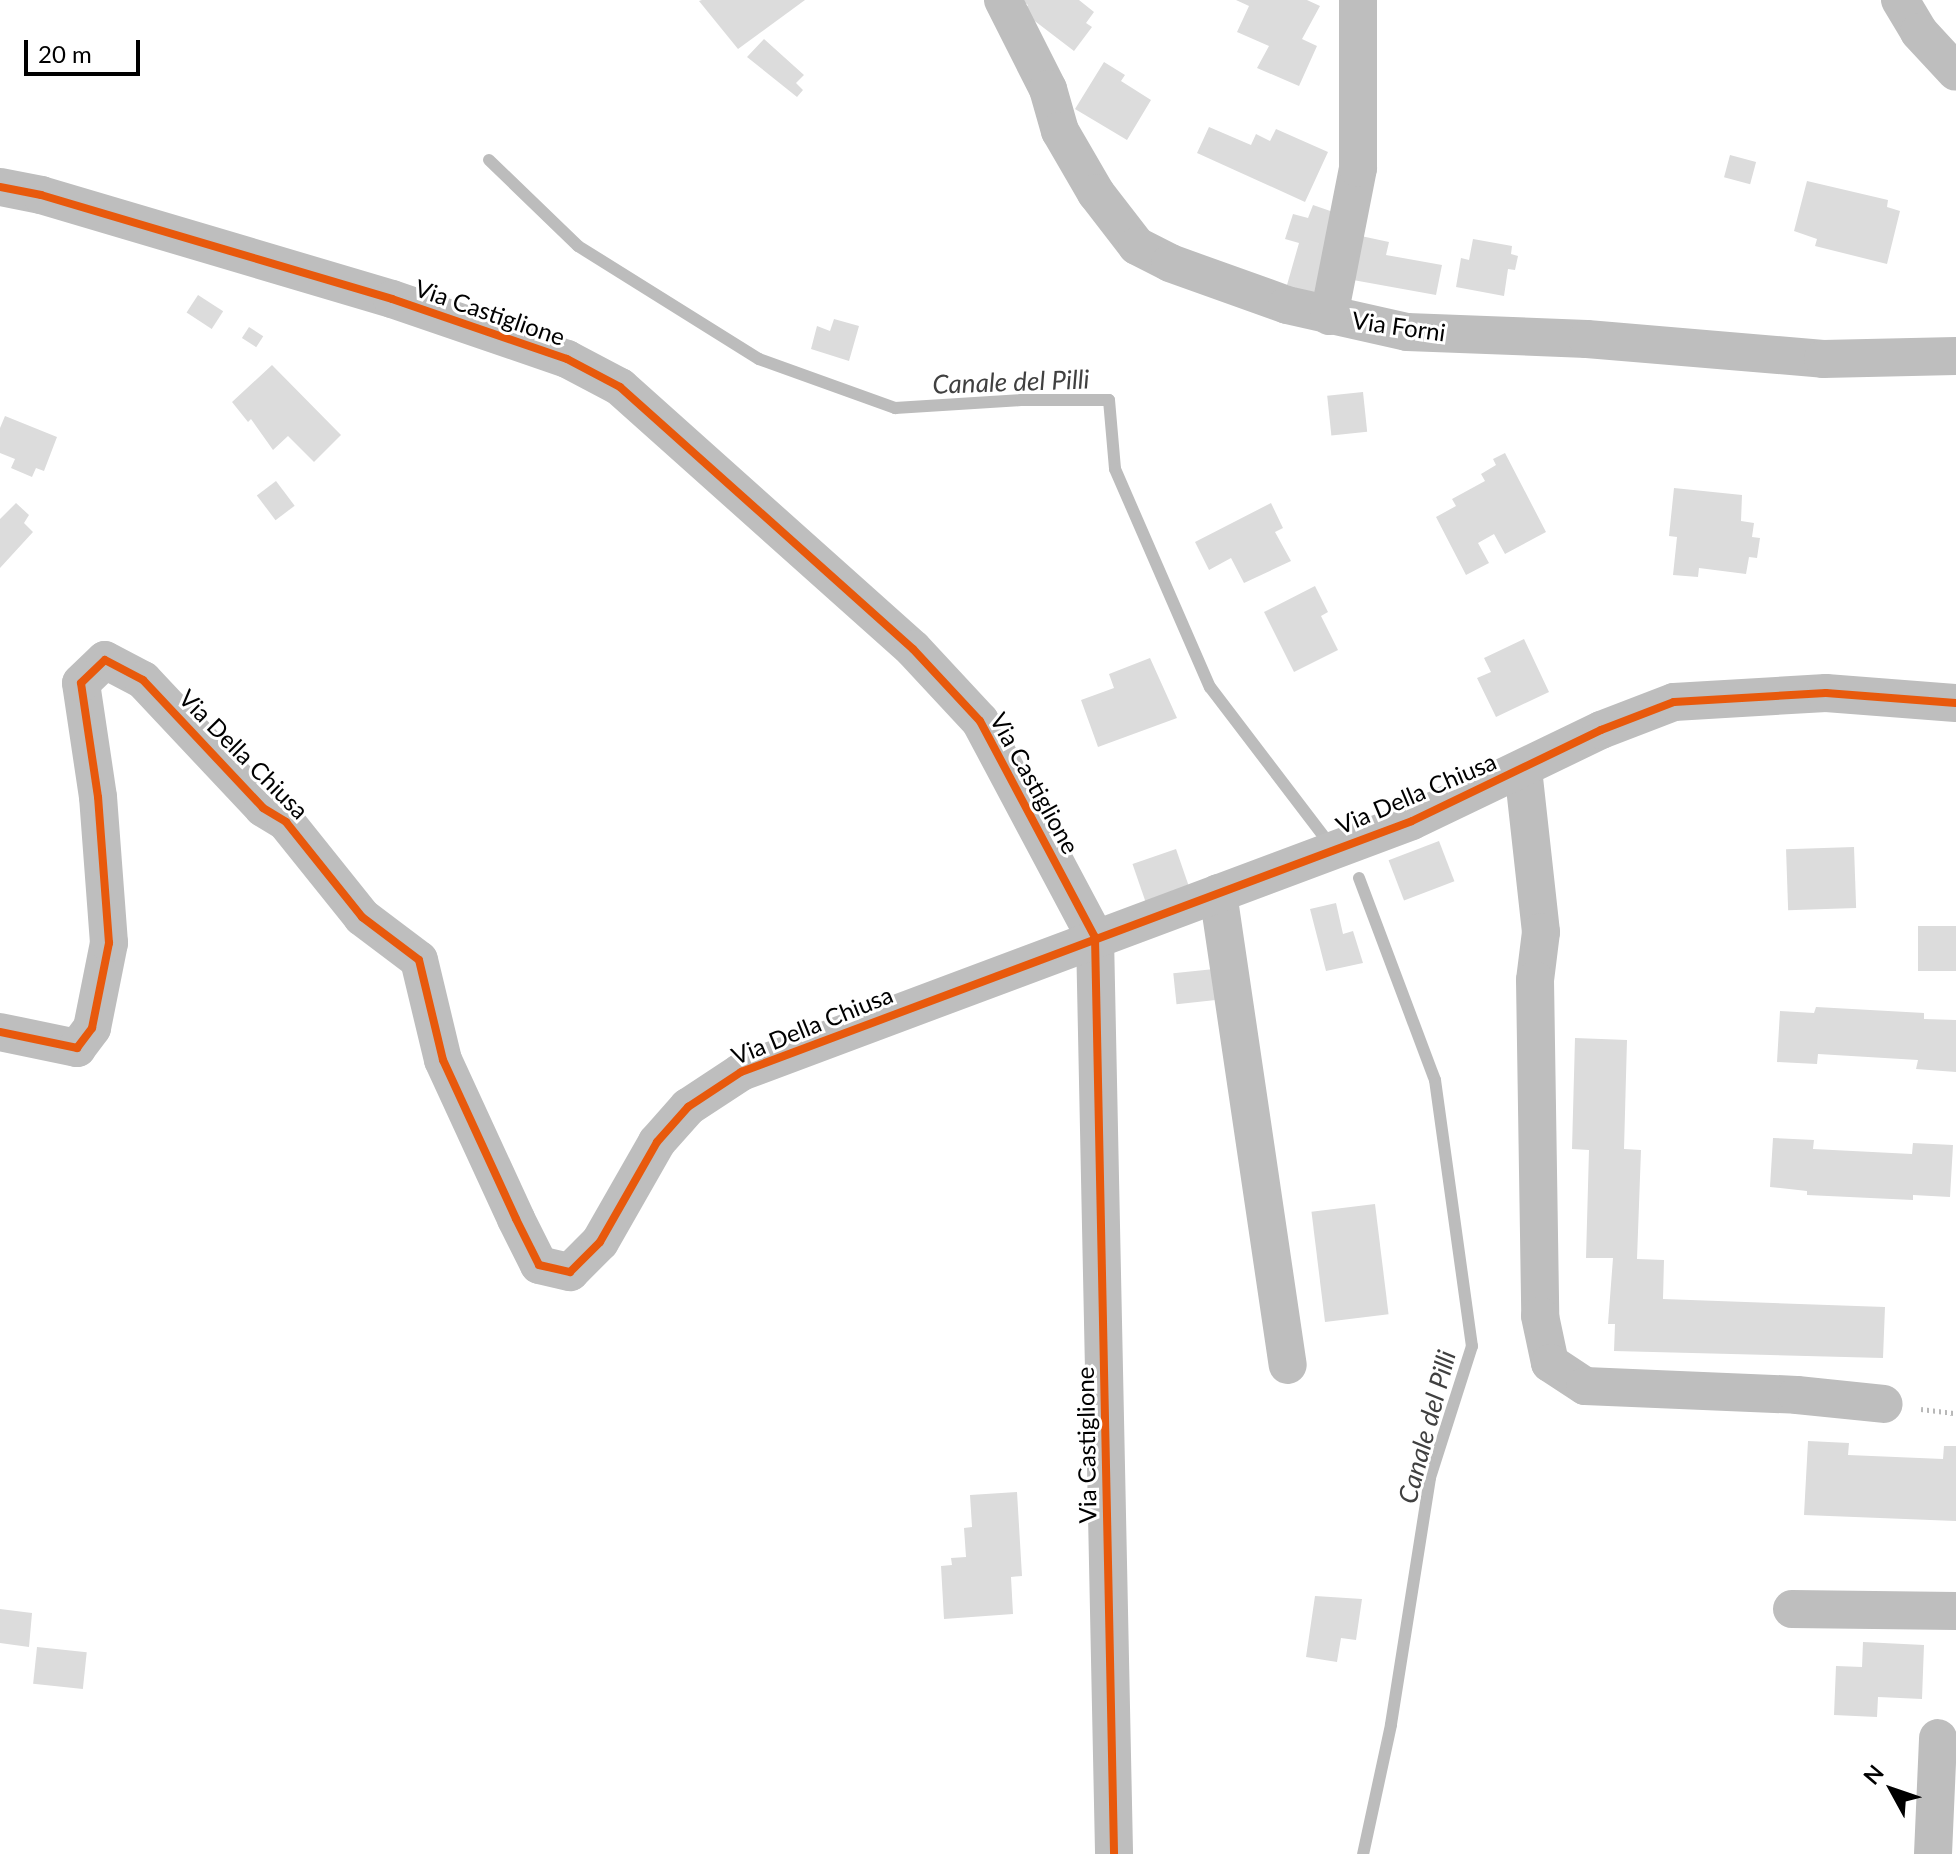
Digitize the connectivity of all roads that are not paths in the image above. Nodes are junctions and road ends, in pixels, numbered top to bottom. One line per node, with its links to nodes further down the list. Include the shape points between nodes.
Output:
1 (1003, 0): 6 (street, Via Forni, via 1048,89 1060,131 1096,193 1137,246 1170,263)
2 (1358, 0): 6 (street, via 1358,168)
3 (1900, 0): 4 (street, via 1919,32)
4 (1956, 72)
5 (0, 187): 11 (street, Via Castiglione, via 392,299 567,359 620,387 954,690 980,721)
6 (1329, 316): 7 (street, Via Forni, via 1407,332 1587,339 1823,359)
7 (1956, 356)
8 (1956, 703): 9 (street, Via Della Chiusa, via 1826,693 1674,702 1601,730)
9 (1523, 769): 10 (street, Via Della Chiusa, via 1412,821); 14 (street, via 1541,932 1535,980 1540,1316 1550,1363 1585,1386)
10 (1218, 893): 11 (street, Via Della Chiusa); 13 (street)
11 (1095, 937): 12 (street, Via Della Chiusa, via 741,1072 688,1107 657,1142 600,1242 570,1272 539,1265 443,1060 419,960 362,917 286,822 263,808 143,680 105,660 81,683 98,797 109,943 92,1028 77,1048); 18 (street, Via Castiglione)
12 (0, 1032)
13 (1288, 1365)
14 (1884, 1404)
15 (1792, 1609): 16 (street)
16 (1956, 1611)
17 (1938, 1738): 19 (street)
18 (1114, 1854)
19 (1933, 1854)

